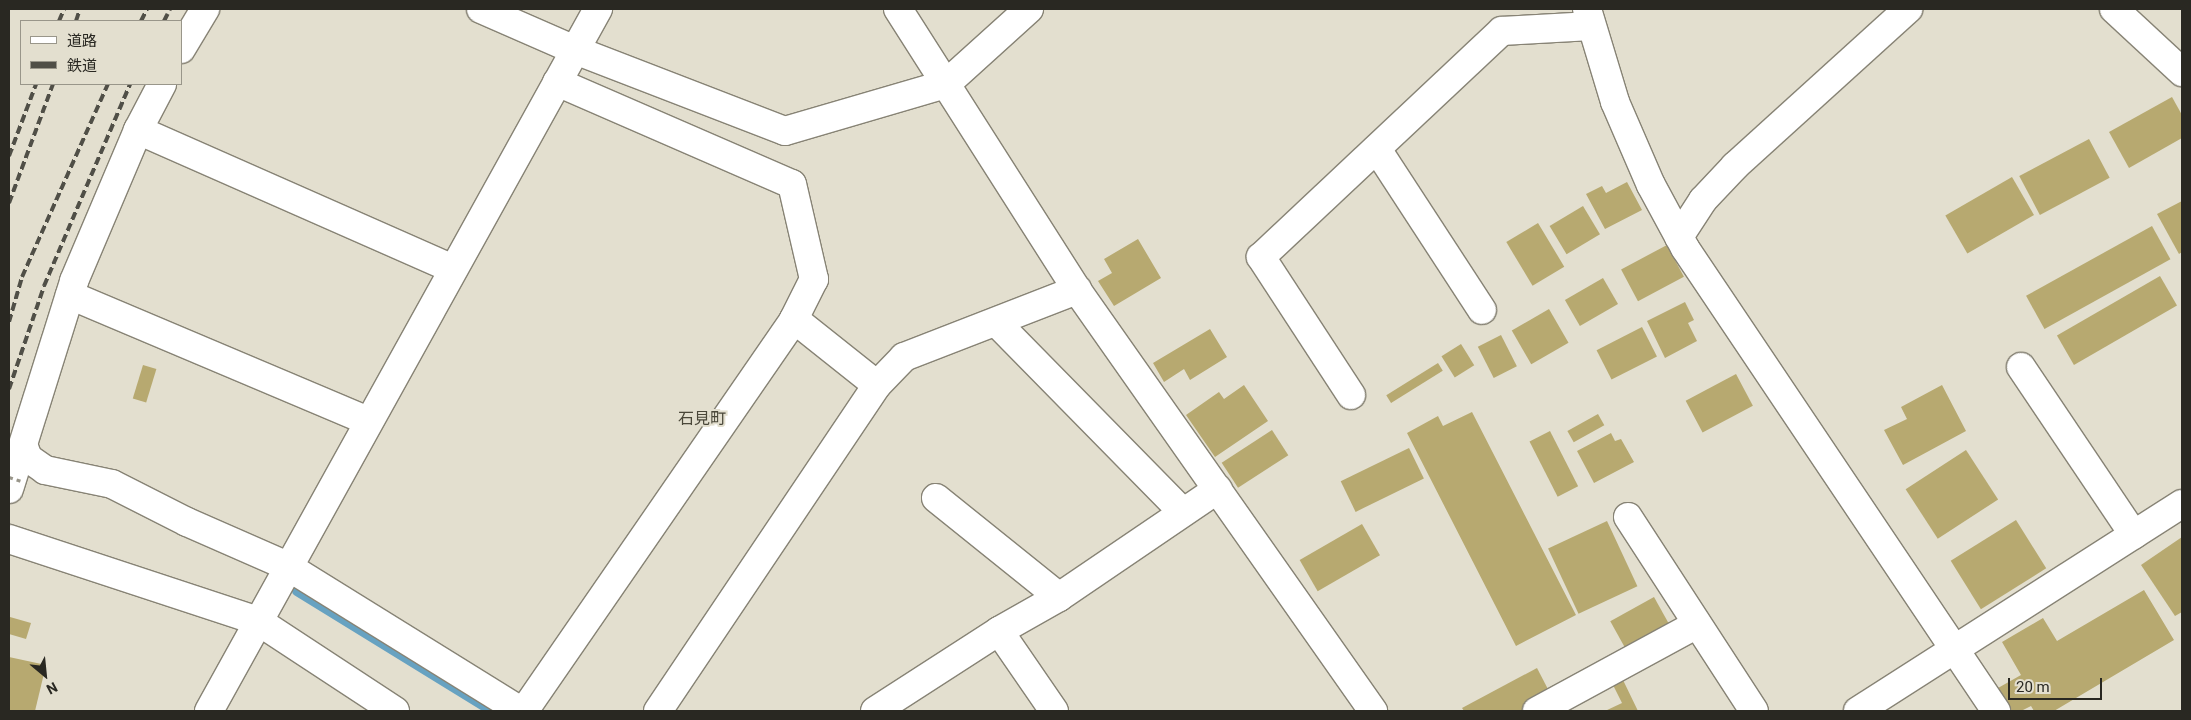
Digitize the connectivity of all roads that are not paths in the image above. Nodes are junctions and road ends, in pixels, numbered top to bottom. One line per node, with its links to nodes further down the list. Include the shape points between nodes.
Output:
1 (205, 9): 9 (street)
2 (481, 9): 10 (street)
3 (598, 9): 10 (street)
4 (898, 9): 13 (street)
5 (1029, 9): 13 (street)
6 (1908, 9): 17 (street, via 1735,166 1703,200)
7 (2114, 9): 11 (street)
8 (1589, 17): 16 (street, via 1502,32); 17 (street, via 1615,102 1651,185)
9 (182, 46)
10 (575, 50): 12 (street); 13 (street, via 786,131)
11 (2182, 72)
12 (557, 82): 18 (street); 22 (street, via 792,184 814,279)
13 (946, 84): 19 (street)
14 (161, 85): 15 (street)
15 (138, 130): 18 (street); 20 (street)
16 (1377, 148): 21 (street); 26 (street, via 1261,257)
17 (1679, 237): 42 (street, via 1718,301)
18 (453, 269): 27 (street)
19 (1077, 290): 23 (street); 30 (street)
20 (70, 295): 27 (street); 28 (street)
21 (1482, 310)
22 (794, 319): 25 (street); 45 (street)
23 (996, 322): 25 (street, via 904,357); 33 (street)
24 (2021, 367): 35 (street)
25 (877, 385): 46 (street)
26 (1351, 395)
27 (368, 421): 37 (street)
28 (24, 447): 29 (street); 37 (street, via 28,458 45,470 112,484 187,522)
29 (15, 485)
30 (1218, 490): 33 (street); 49 (street)
31 (936, 498): 38 (street)
32 (2182, 504): 35 (street)
33 (1182, 511): 38 (street)
34 (1628, 517): 40 (street)
35 (2134, 535): 42 (street)
36 (9, 539): 39 (street)
37 (287, 566): 39 (street); 45 (street)
38 (1059, 596): 41 (street)
39 (258, 620): 43 (street); 44 (street)
40 (1697, 624): 50 (street); 51 (street)
41 (999, 631): 47 (street); 48 (street)
42 (1955, 651): 52 (street); 53 (street)
43 (209, 711)
44 (395, 711)
45 (522, 711)
46 (658, 711)
47 (875, 711)
48 (1054, 711)
49 (1373, 711)
50 (1537, 711)
51 (1754, 711)
52 (1858, 711)
53 (1996, 711)

